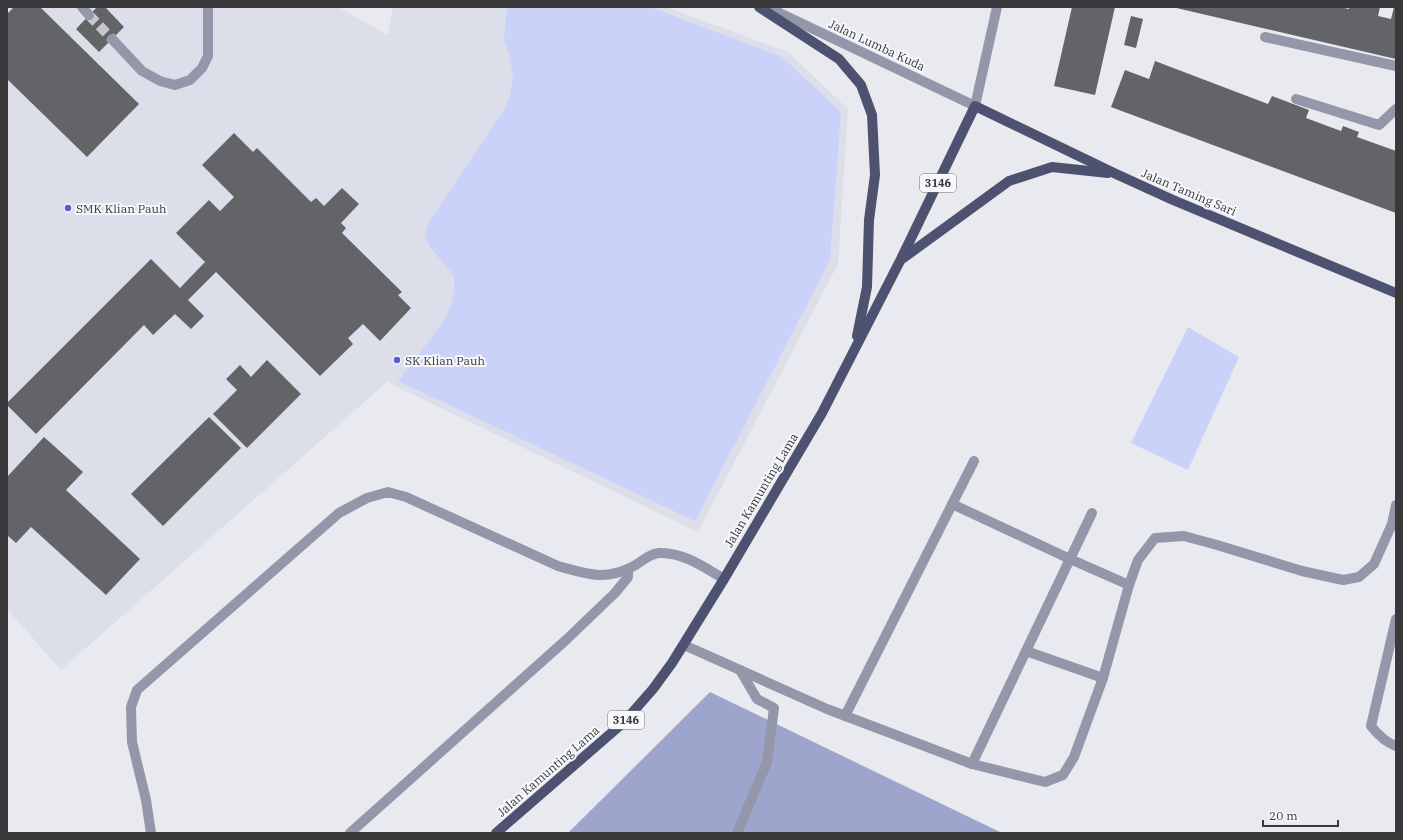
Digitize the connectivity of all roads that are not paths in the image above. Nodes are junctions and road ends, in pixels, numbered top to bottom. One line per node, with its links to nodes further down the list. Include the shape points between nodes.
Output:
1 (82, 7): 6 (street)
2 (208, 7): 8 (street, via 208,56 202,68 190,80 174,85 160,81 142,71)
3 (759, 7): 16 (main road, via 839,59 861,85 872,115 875,175 869,220 867,288)
4 (767, 7): 11 (street, Jalan Lumba Kuda)
5 (997, 7): 11 (street)
6 (89, 15)
7 (1265, 37): 9 (street)
8 (112, 39)
9 (1396, 66)
10 (1296, 99): 12 (street, via 1379,125)
11 (975, 106): 13 (main road, Jalan Taming Sari); 14 (main road, Jalan Kamunting Lama / 3146)
12 (1396, 109)
13 (1116, 174): 14 (main road, via 1052,167 1009,181); 15 (main road, Jalan Taming Sari)
14 (901, 260): 16 (main road, Jalan Kamunting Lama / 3146)
15 (1396, 293)
16 (854, 348): 23 (main road, Jalan Kamunting Lama / 3146, via 822,413)
17 (974, 460): 18 (street)
18 (952, 504): 21 (street); 30 (street)
19 (1396, 505): 24 (street, via 1392,524 1374,564 1359,577 1343,580 1302,571 1184,536 1155,538 1138,560)
20 (1092, 513): 21 (street)
21 (1070, 559): 24 (street); 27 (street)
22 (628, 569): 23 (street, via 648,556 658,553 670,554 689,559); 33 (street, via 616,574 603,575 558,566 406,497 388,492 367,498 339,514 137,690 131,707 132,742); 34 (street, via 628,576 615,593 572,635)
23 (724, 578): 26 (main road, Jalan Kamunting Lama / 3146)
24 (1129, 585): 29 (street)
25 (1396, 619): 31 (street, via 1371,726 1386,742)
26 (684, 645): 28 (street); 35 (main road, Jalan Kamunting Lama / 3146, via 653,689 624,722)
27 (1026, 651): 29 (street); 32 (street)
28 (740, 670): 30 (street); 36 (street, via 757,699 774,708 767,762)
29 (1103, 678): 32 (street, via 1074,756 1063,775 1045,782)
30 (845, 716): 32 (street)
31 (1396, 746)
32 (972, 764)
33 (151, 833)
34 (350, 833)
35 (496, 833)
36 (737, 833)

